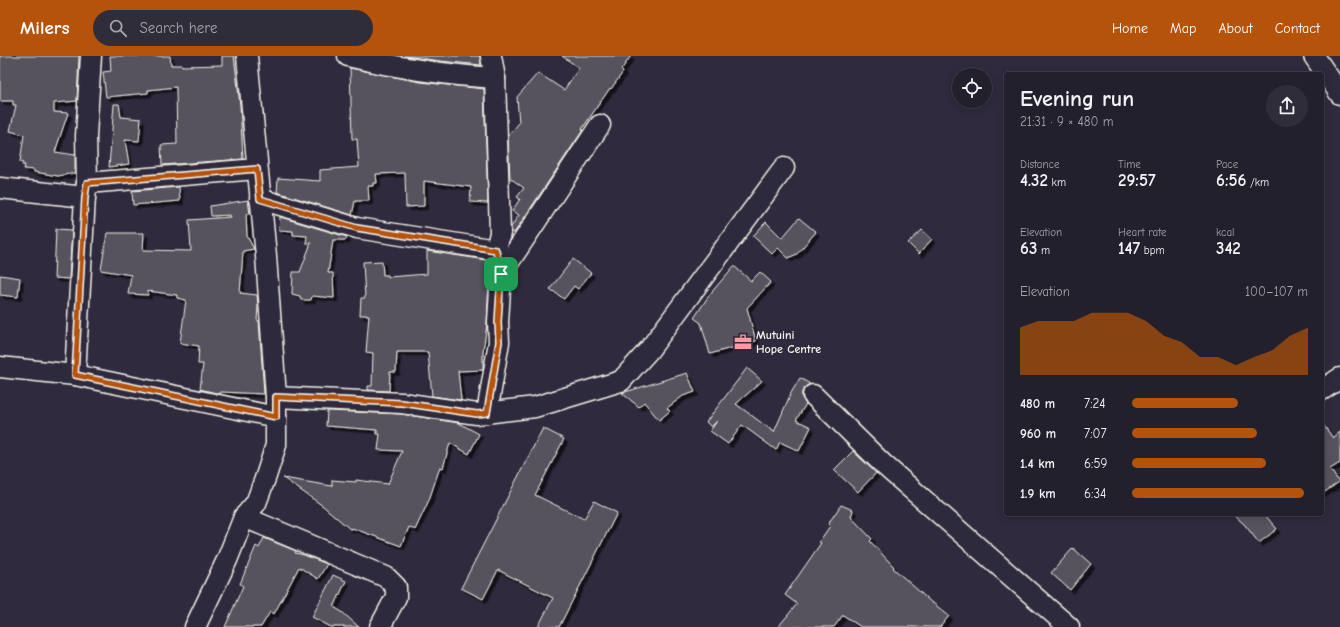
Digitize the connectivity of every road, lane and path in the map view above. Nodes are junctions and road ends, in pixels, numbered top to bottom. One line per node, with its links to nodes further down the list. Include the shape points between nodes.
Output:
1 (90, 56): 12 (street)
2 (247, 56): 10 (street)
3 (348, 56): 6 (street, via 454,76)
4 (491, 56): 6 (street)
5 (1314, 56): 7 (street)
6 (495, 78): 14 (street, via 500,233)
7 (1340, 94)
8 (600, 125): 15 (street)
9 (784, 168): 22 (street, via 649,350 621,381 535,408)
10 (257, 169): 12 (street); 13 (street)
11 (0, 188): 12 (street)
12 (86, 190): 17 (street)
13 (260, 199): 14 (street, via 357,228); 21 (street)
14 (496, 250): 15 (street)
15 (501, 274): 22 (street, via 499,342)
16 (0, 367): 17 (street)
17 (75, 375): 23 (street)
18 (1340, 378): 19 (street)
19 (1324, 389)
20 (813, 396): 27 (street, via 884,465)
21 (276, 397): 22 (street, via 402,403 477,414); 23 (street)
22 (487, 413)
23 (276, 417): 24 (street, via 276,445 256,503)
24 (244, 517): 25 (street); 26 (street, via 386,577 396,586 396,597)
25 (195, 627)
26 (380, 627)
27 (1069, 627)

